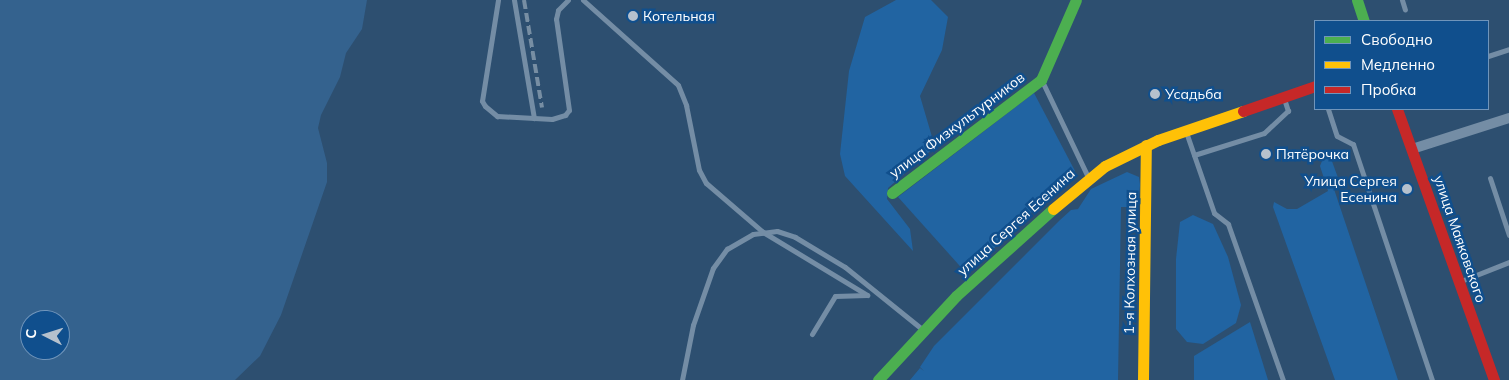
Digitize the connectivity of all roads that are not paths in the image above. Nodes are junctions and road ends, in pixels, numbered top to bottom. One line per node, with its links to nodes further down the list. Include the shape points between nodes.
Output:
1 (498, 0): 17 (lane, via 482,101 492,115)
2 (514, 0): 17 (lane)
3 (568, 0): 17 (lane, via 558,10 556,19 568,110 559,118)
4 (583, 0): 26 (lane, via 673,79 686,105 702,176)
5 (1076, 0): 12 (street, улица Физкультурников)
6 (1357, 0): 9 (street)
7 (1402, 0): 8 (lane)
8 (1405, 10)
9 (1364, 20)
10 (1509, 50): 11 (lane)
11 (1489, 56)
12 (1041, 80): 23 (lane); 25 (street, улица Физкультурников)
13 (1314, 86): 14 (street, улица Сергея Есенина)
14 (1283, 97): 19 (street, улица Сергея Есенина); 22 (lane, via 1288,112 1264,134)
15 (1328, 110): 38 (lane, via 1337,136 1353,144)
16 (1397, 110): 21 (street, улица Маяковского)
17 (534, 118)
18 (1509, 118): 21 (street)
19 (1185, 130): 20 (street, улица Сергея Есенина); 22 (lane)
20 (1146, 146): 23 (street, улица Сергея Есенина); 36 (street, 1-я Колхозная улица)
21 (1412, 149): 29 (street, улица Маяковского)
22 (1194, 155): 37 (lane, via 1214,213 1228,224)
23 (1088, 178): 32 (street, улица Сергея Есенина, via 1030,226)
24 (1490, 178): 27 (lane)
25 (892, 193)
26 (763, 232): 30 (lane, via 788,233 845,267); 31 (lane); 34 (lane, via 739,239 721,255 713,268 693,325)
27 (1509, 236)
28 (1509, 262): 29 (lane)
29 (1458, 282): 39 (street, улица Маяковского)
30 (875, 291): 31 (lane); 32 (lane)
31 (868, 295): 33 (lane, via 835,296)
32 (924, 330): 35 (street, улица Сергея Есенина)
33 (812, 334)
34 (682, 380)
35 (878, 380)
36 (1143, 380)
37 (1283, 380)
38 (1432, 380)
39 (1494, 380)

